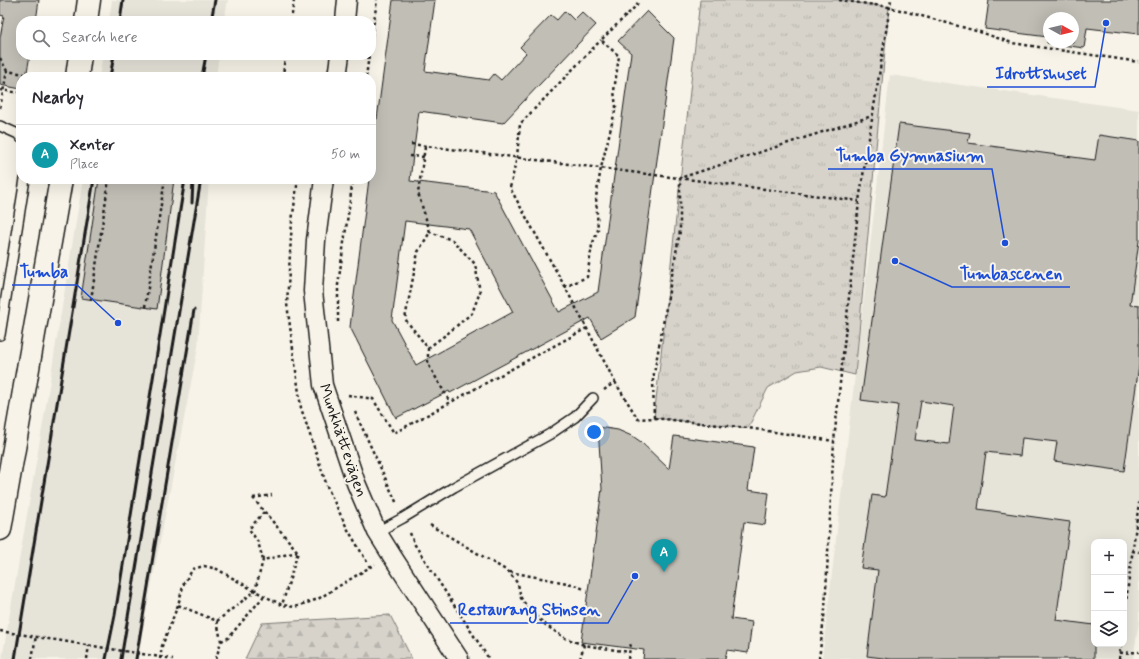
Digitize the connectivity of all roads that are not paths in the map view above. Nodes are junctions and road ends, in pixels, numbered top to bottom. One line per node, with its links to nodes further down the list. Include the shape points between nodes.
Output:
1 (89, 0): 3 (main road)
2 (348, 0): 4 (street)
3 (87, 16)
4 (346, 16)
5 (79, 60): 7 (main road)
6 (339, 60): 8 (street)
7 (78, 72)
8 (338, 72)
9 (0, 126): 10 (lane)
10 (16, 134)
11 (25, 184): 14 (lane)
12 (59, 184): 16 (main road)
13 (323, 184): 17 (street, Munkhättevägen, via 312,291 323,385 356,483)
14 (0, 335)
15 (593, 398): 17 (lane, via 575,417 550,434)
16 (0, 529)
17 (378, 532): 18 (street, Munkhättevägen)
18 (458, 659)

